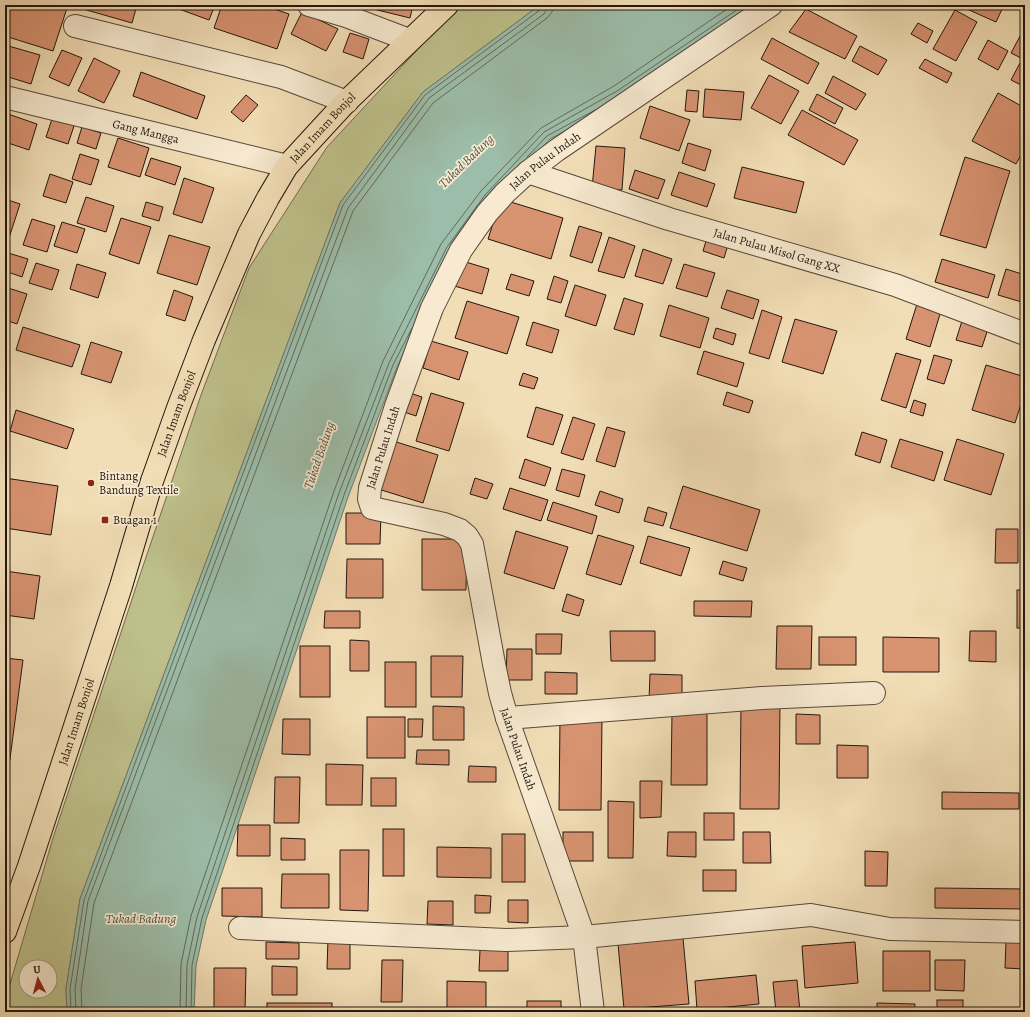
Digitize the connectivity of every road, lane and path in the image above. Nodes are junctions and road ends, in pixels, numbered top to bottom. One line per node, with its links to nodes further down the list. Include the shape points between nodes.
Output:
1 (309, 5): 5 (street)
2 (447, 5): 5 (highway, Jalan Imam Bonjol)
3 (771, 5): 9 (street, Jalan Pulau Indah)
4 (76, 26): 7 (street, via 281,77)
5 (409, 40): 7 (highway, Jalan Imam Bonjol)
6 (5, 97): 8 (street, Gang Mangga)
7 (347, 102): 8 (highway, Jalan Imam Bonjol)
8 (287, 166): 14 (highway, Jalan Imam Bonjol, via 249,234 178,408 152,481 121,586 29,866)
9 (528, 172): 10 (street, Jalan Pulau Misol Gang XX, via 677,221 895,285); 12 (street, Jalan Pulau Indah, via 487,213 461,250 432,308 396,406 368,499 372,508 444,524 460,530 467,536 472,544 494,664)
10 (1025, 334)
11 (874, 693): 12 (street, via 762,698)
12 (507, 718): 16 (street, Jalan Pulau Indah)
13 (240, 928): 16 (street, via 506,940)
14 (5, 932)
15 (1025, 932): 16 (street, via 890,929 811,915)
16 (584, 937): 17 (street, Jalan Pulau Indah)
17 (593, 1012)

